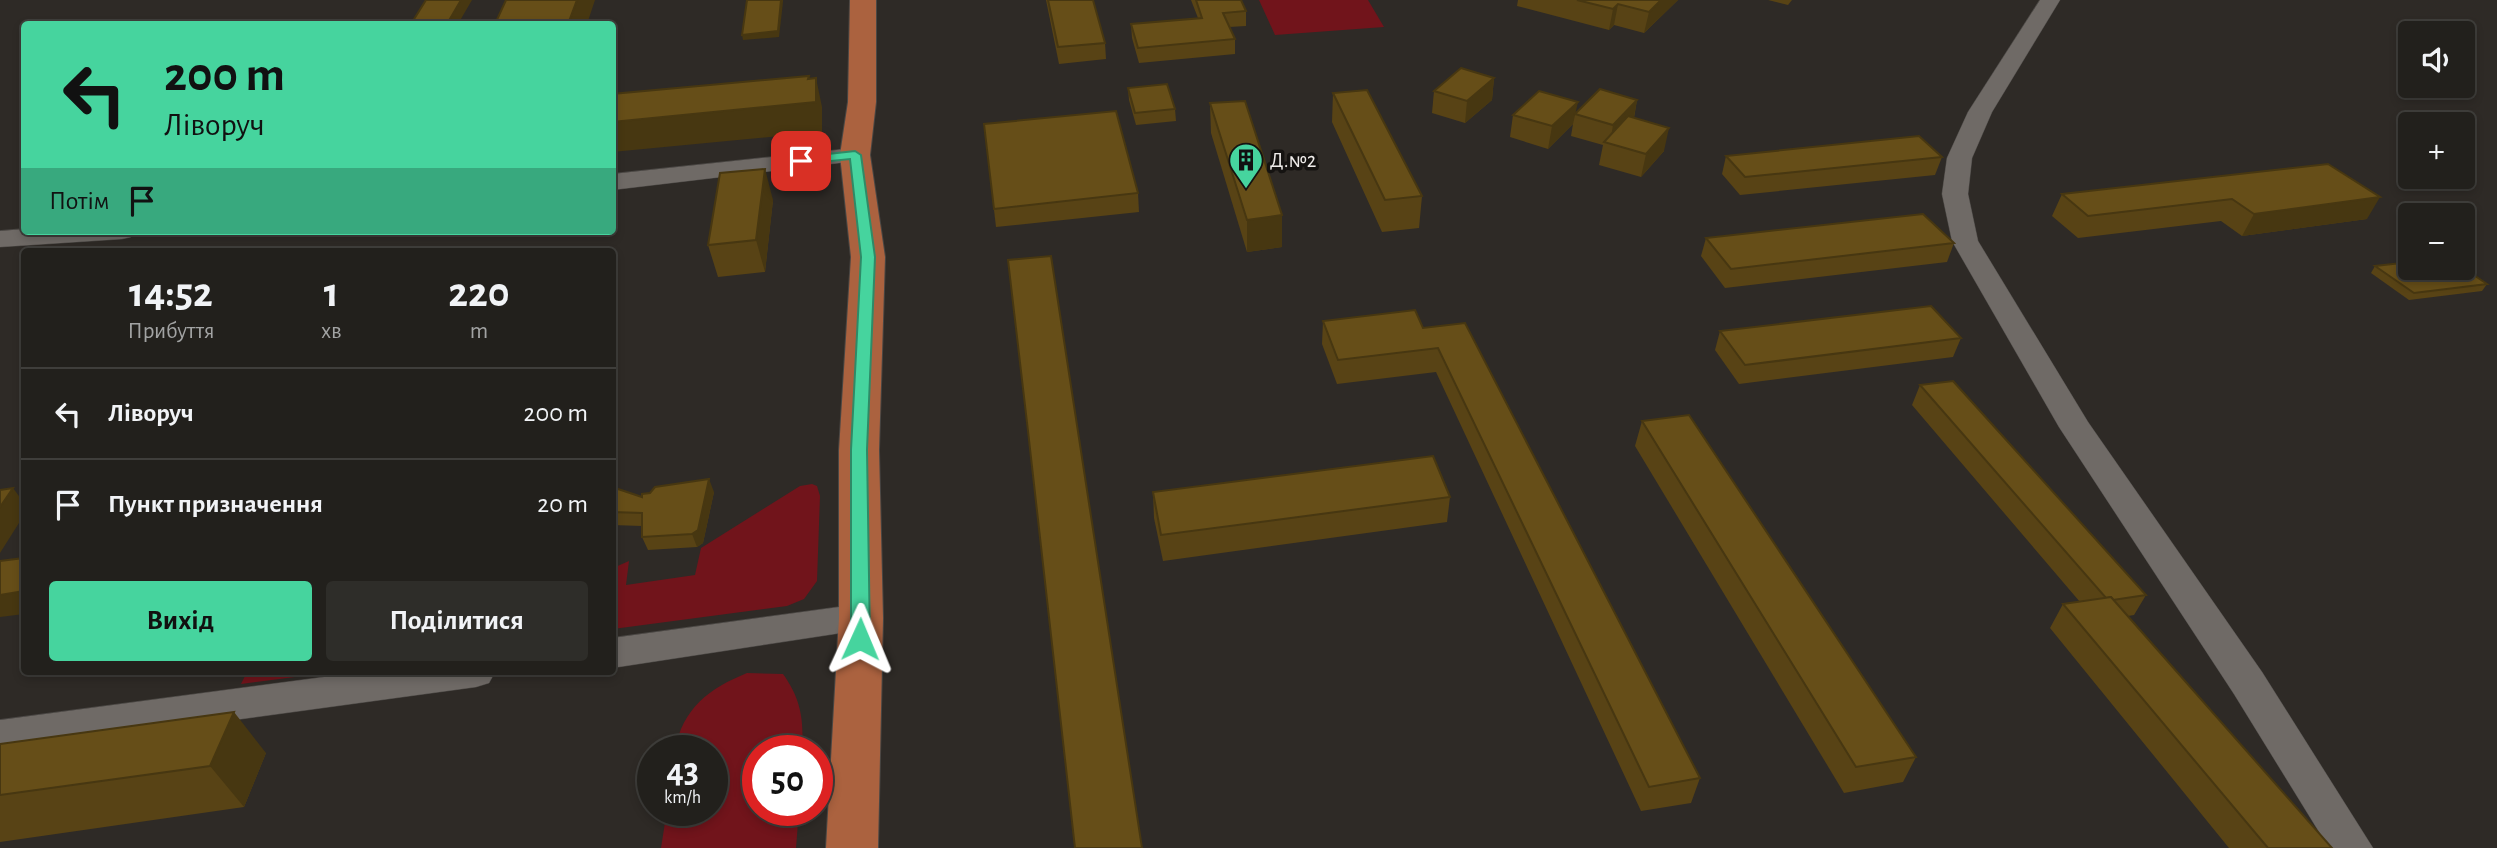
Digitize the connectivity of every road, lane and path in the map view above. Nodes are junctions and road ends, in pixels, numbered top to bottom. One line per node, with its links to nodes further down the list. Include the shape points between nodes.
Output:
1 (863, 0): 3 (main road, via 862,102)
2 (2050, 0): 12 (street, via 1962,145 1955,180 1956,210 1965,241 2075,427 2248,683)
3 (855, 155): 4 (street); 7 (main road, via 868,257 859,450)
4 (616, 182)
5 (61, 235): 6 (street)
6 (0, 239)
7 (861, 618): 8 (street); 11 (main road)
8 (616, 652)
9 (454, 675): 10 (street)
10 (0, 736)
11 (852, 848)
12 (2352, 848)

